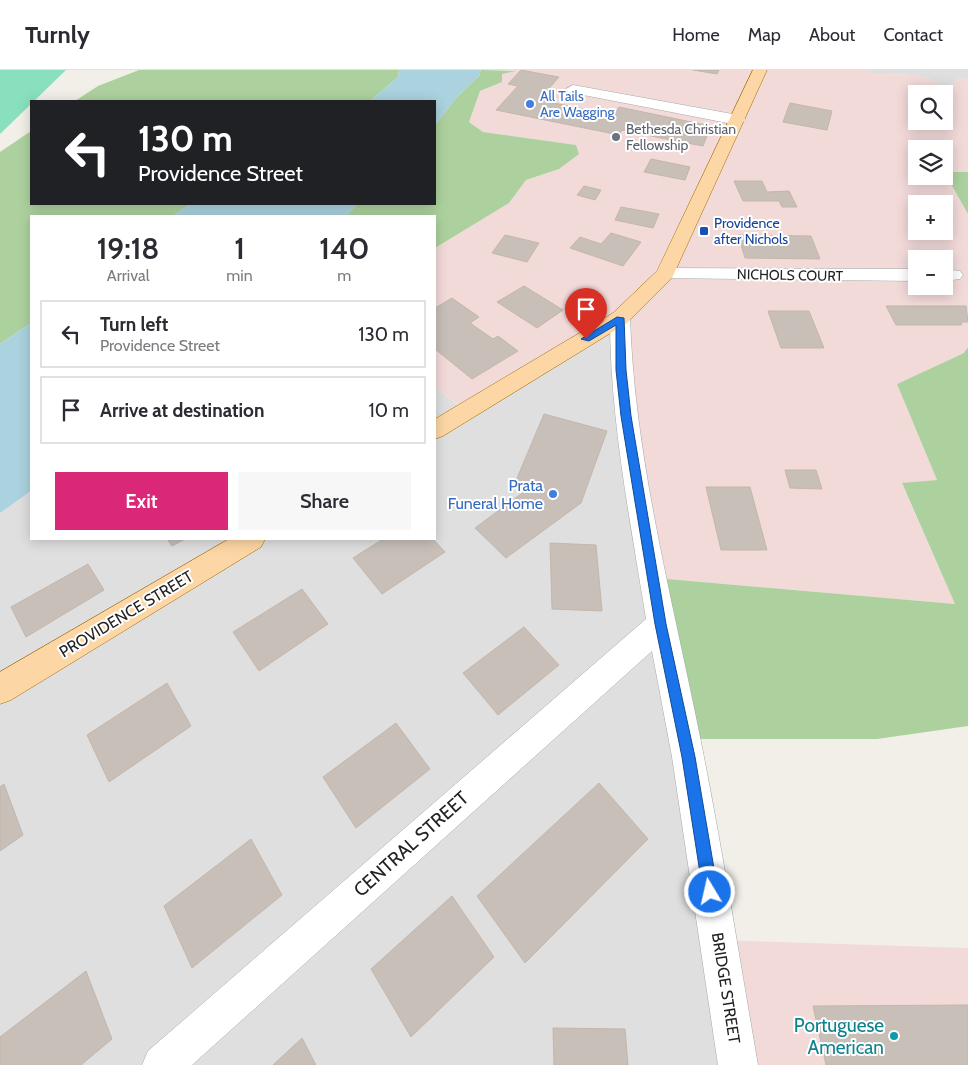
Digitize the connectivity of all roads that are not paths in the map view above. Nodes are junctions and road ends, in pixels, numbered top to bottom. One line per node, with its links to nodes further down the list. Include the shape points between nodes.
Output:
1 (760, 70): 3 (main road)
2 (573, 89): 3 (street)
3 (738, 120): 4 (main road)
4 (665, 274): 5 (street, NICHOLS COURT); 6 (main road)
5 (908, 275)
6 (620, 318): 7 (main road); 9 (street, BRIDGE STREET, via 626,416)
7 (436, 429)
8 (250, 540): 10 (main road, PROVIDENCE STREET)
9 (660, 624): 11 (street, CENTRAL STREET); 12 (street, BRIDGE STREET, via 688,757)
10 (0, 689)
11 (162, 1065)
12 (738, 1065)

